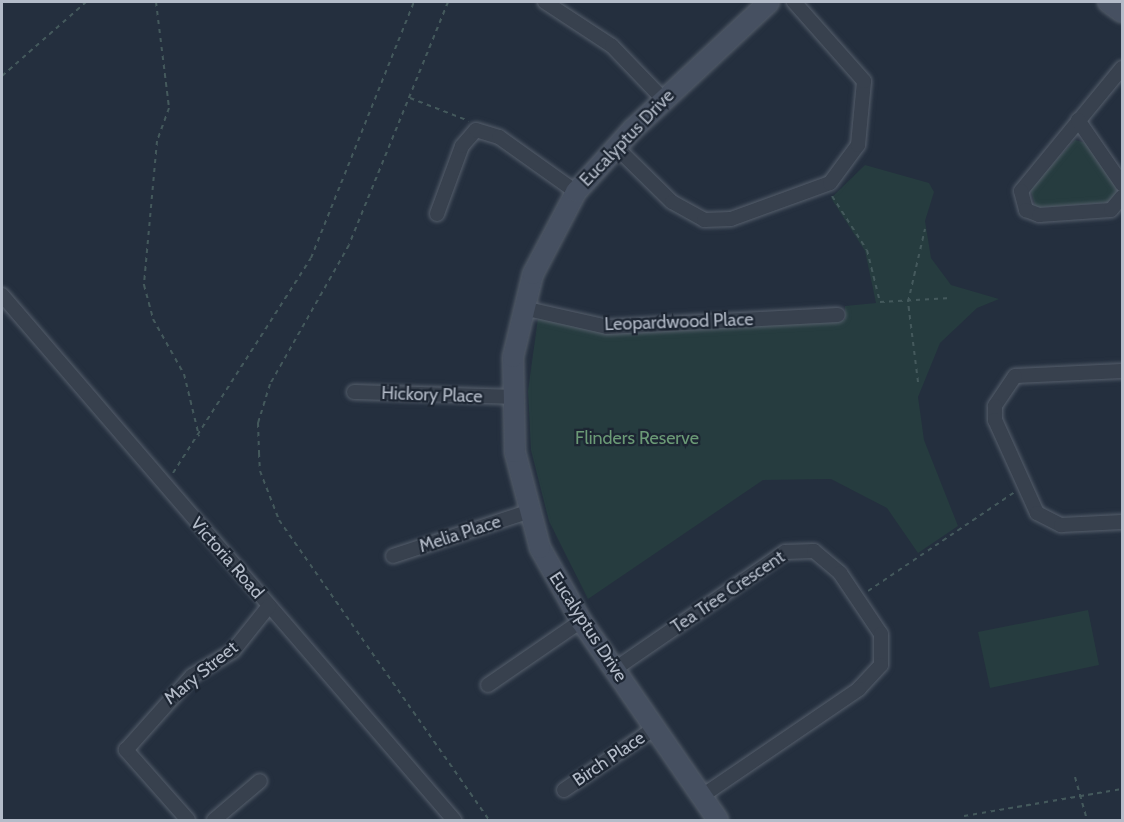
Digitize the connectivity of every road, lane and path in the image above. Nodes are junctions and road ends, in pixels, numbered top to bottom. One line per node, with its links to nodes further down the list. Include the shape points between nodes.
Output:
1 (86, 2): 11 (path)
2 (156, 2): 32 (path, via 169,108 157,141 144,285 153,319 184,374)
3 (414, 2): 32 (path, via 311,258)
4 (448, 2): 12 (path)
5 (545, 2): 13 (street, via 612,46)
6 (769, 2): 13 (street, Eucalyptus Drive)
7 (794, 2): 18 (street, via 864,81 858,145 842,173)
8 (1108, 2): 9 (street)
9 (1122, 12)
10 (1122, 68): 14 (street)
11 (2, 75)
12 (410, 98): 15 (path, via 471,121); 54 (path, via 350,245 270,384 258,423 260,471 279,520)
13 (663, 99): 16 (street, Eucalyptus Drive)
14 (1078, 120): 17 (street); 20 (street, via 1023,185 1023,204 1045,215 1111,210)
15 (476, 130): 19 (street, via 499,137); 21 (street, via 462,146)
16 (616, 147): 18 (street, via 672,202 704,219 731,219); 19 (street, Eucalyptus Drive)
17 (1122, 184)
18 (824, 187): 25 (path, via 867,250 880,302)
19 (576, 192): 26 (street, Eucalyptus Drive, via 540,257)
20 (1122, 197)
21 (438, 214)
22 (925, 229): 25 (path)
23 (2, 295): 33 (street, Victoria Road)
24 (951, 298): 25 (path)
25 (908, 302): 29 (path)
26 (523, 308): 27 (street, Leopardwood Place, via 607,327); 31 (street, Eucalyptus Drive)
27 (838, 315)
28 (1122, 371): 34 (street, via 1015,376 1005,385 996,420)
29 (918, 382)
30 (354, 392): 31 (street, Hickory Place)
31 (510, 397): 35 (street, Eucalyptus Drive)
32 (199, 436): 33 (path)
33 (164, 486): 39 (street, Victoria Road)
34 (1022, 487): 36 (street, via 1036,513 1050,522); 38 (path)
35 (528, 512): 37 (street, Melia Place); 40 (street, Eucalyptus Drive, via 559,587)
36 (1122, 522)
37 (393, 556)
38 (857, 599): 41 (street, Tea Tree Crescent, via 828,559 799,549 785,552); 48 (street, Tea Tree Crescent, via 881,634 880,665 872,678)
39 (269, 606): 51 (street, Mary Street, via 233,651 192,676 126,750); 53 (street, Victoria Road)
40 (581, 621): 41 (street, Eucalyptus Drive); 42 (street)
41 (615, 669): 43 (street, Eucalyptus Drive)
42 (488, 685)
43 (655, 728): 47 (street, Birch Place); 48 (street, Eucalyptus Drive)
44 (1075, 777): 49 (path)
45 (260, 781): 52 (street)
46 (1122, 789): 49 (path)
47 (564, 790)
48 (702, 796): 55 (street, Eucalyptus Drive)
49 (1081, 796): 50 (path); 56 (path)
50 (964, 816)
51 (188, 820)
52 (214, 820)
53 (454, 820)
54 (489, 820)
55 (718, 820)
56 (1087, 820)

